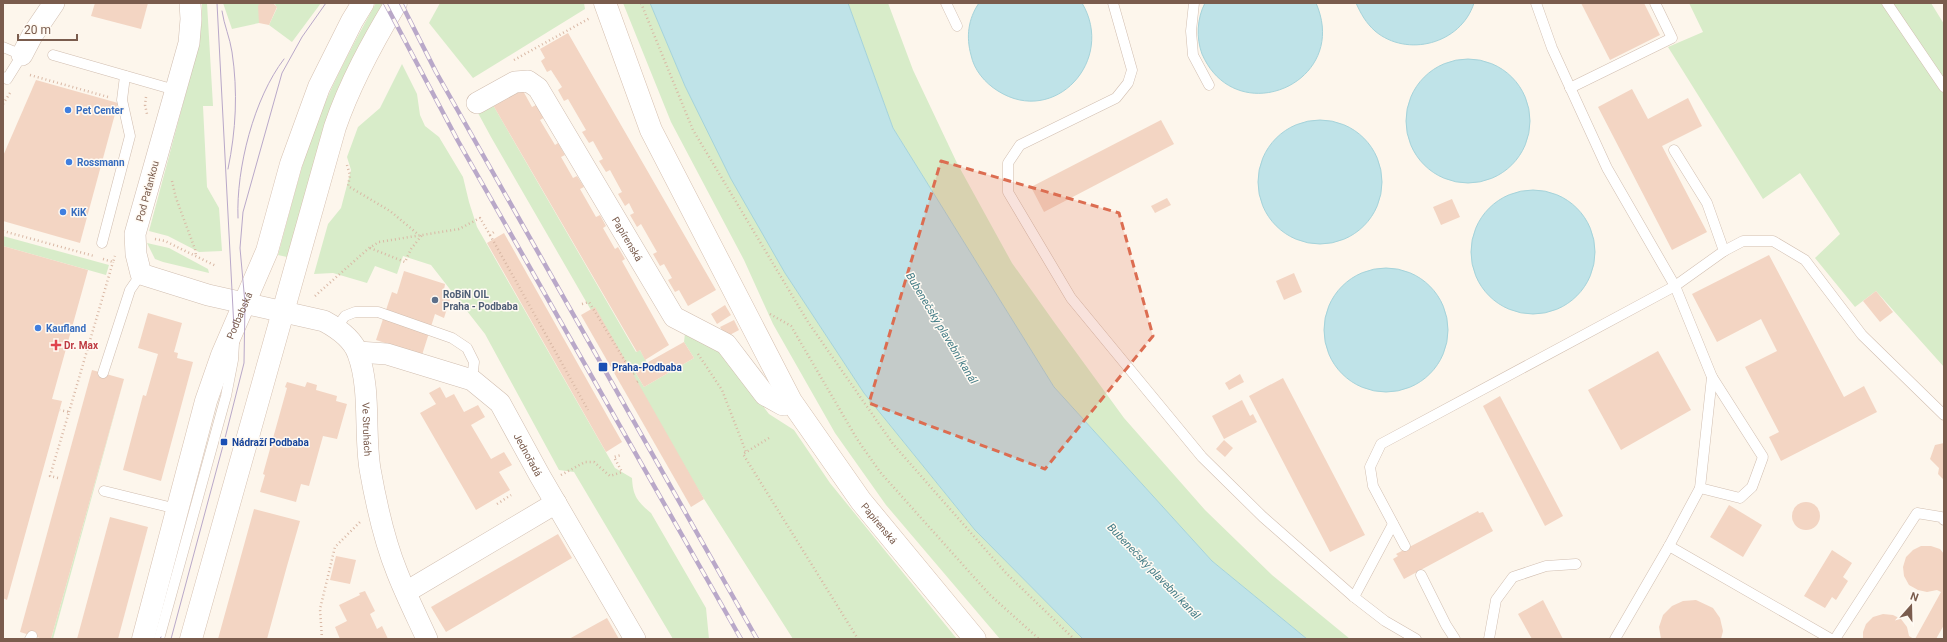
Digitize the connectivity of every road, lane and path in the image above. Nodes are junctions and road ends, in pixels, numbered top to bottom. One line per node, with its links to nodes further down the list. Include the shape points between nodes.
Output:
1 (54, 3): 17 (street, via 33,34)
2 (190, 3): 23 (street, Pod Paťankou, via 189,43)
3 (363, 3): 46 (main road, Podbabská, via 319,87 291,164 267,251)
4 (396, 3): 49 (main road, via 344,99)
5 (641, 3): 92 (path, via 693,130 808,322 893,444 1006,573)
6 (946, 3): 13 (lane)
7 (1113, 3): 82 (lane, via 1132,70 1128,83 1116,98 1020,145 1008,163 1008,192 1072,298 1202,457 1263,517)
8 (1194, 3): 20 (lane, via 1191,31 1193,55)
9 (1536, 3): 21 (lane)
10 (1655, 3): 21 (lane, via 1672,38)
11 (1887, 3): 22 (lane)
12 (606, 7): 16 (path); 58 (main road, Papírenská, via 650,130)
13 (957, 26)
14 (3, 47): 17 (lane)
15 (53, 55): 18 (lane)
16 (511, 62)
17 (23, 64): 19 (lane, via 7,79); 25 (path)
18 (125, 76): 23 (lane); 36 (lane, via 122,100 130,136)
19 (3, 77)
20 (1209, 85)
21 (1570, 88): 44 (lane, via 1607,168)
22 (1944, 88)
23 (175, 90): 43 (street, Pod Paťankou, via 135,234)
24 (11, 91): 27 (path)
25 (112, 98)
26 (477, 102): 58 (street, Papírenská, via 515,82 528,81 538,88 674,317 726,344 765,395 783,405)
27 (3, 104)
28 (1674, 150): 38 (lane, via 1707,203)
29 (346, 159): 33 (path, via 350,175 348,186 390,211)
30 (171, 177): 40 (path)
31 (3, 231): 41 (path)
32 (494, 232): 34 (path)
33 (421, 235): 34 (path, via 459,229 480,218); 37 (path, via 379,242); 37 (path, via 405,262)
34 (490, 235): 60 (path)
35 (148, 237): 40 (path, via 165,241)
36 (102, 243)
37 (369, 248): 45 (path)
38 (1724, 251): 44 (lane); 62 (lane, via 1743,241 1773,241 1805,260 1862,335)
39 (115, 254): 41 (path)
40 (196, 256): 42 (path)
41 (113, 262): 61 (path)
42 (216, 266)
43 (140, 274): 46 (street, via 208,295); 54 (lane, via 130,290)
44 (1675, 286): 56 (lane); 76 (lane, via 1381,444 1370,467 1373,486)
45 (315, 296)
46 (245, 303): 49 (street, Ve Struhách); 51 (main road, Podbabská)
47 (582, 304): 55 (path, via 589,302 633,374)
48 (766, 311): 91 (path, via 791,326 857,439 880,472 989,594)
49 (282, 312): 50 (street, Ve Struhách, via 324,321); 85 (main road)
50 (336, 328): 53 (street, Ve Struhách); 57 (lane, via 345,316 355,312 378,312 452,338 467,348 474,362)
51 (234, 329): 74 (main road, Podbabská, via 205,405); 84 (lane, via 233,360 226,396)
52 (696, 350): 64 (path, via 722,390)
53 (358, 352): 57 (street, Jednořadá, via 387,354); 71 (street, Ve Struhách, via 363,369 370,469)
54 (103, 373)
55 (636, 373)
56 (1712, 376): 68 (lane); 68 (lane, via 1763,457 1752,487 1740,498)
57 (472, 380): 67 (street, Jednořadá, via 500,403)
58 (791, 401): 90 (main road, Papírenská, via 861,501)
59 (60, 410): 61 (path)
60 (588, 410)
61 (70, 412): 66 (path, via 50,476)
62 (1944, 414)
63 (769, 438): 64 (path)
64 (746, 452): 89 (path, via 743,454)
65 (621, 455): 67 (path, via 614,457 622,472 610,476 594,462 585,462)
66 (58, 478)
67 (545, 484): 72 (street, Jednořadá)
68 (1700, 488): 78 (lane)
69 (104, 491): 74 (lane)
70 (511, 495): 73 (path)
71 (378, 503): 81 (street, Ve Struhách, via 396,572); 86 (path, via 335,547 320,609)
72 (556, 503): 81 (street); 88 (street, Jednořadá)
73 (497, 504)
74 (177, 509): 83 (main road, Podbabská)
75 (1944, 520): 98 (lane, via 1942,517 1917,513)
76 (1393, 524): 77 (lane); 82 (lane)
77 (1405, 546)
78 (1669, 546): 96 (lane); 97 (lane)
79 (1576, 564): 95 (lane, via 1546,566 1513,577 1496,600)
80 (1420, 575): 94 (lane)
81 (406, 592): 87 (street, Ve Struhách)
82 (1354, 597): 93 (lane, via 1385,621)
83 (143, 639)
84 (159, 639)
85 (190, 639)
86 (322, 639)
87 (427, 639)
88 (635, 639)
89 (858, 639)
90 (975, 639)
91 (1039, 639)
92 (1074, 639)
93 (1416, 639)
94 (1456, 639)
95 (1489, 639)
96 (1615, 639)
97 (1831, 639)
98 (1835, 639)

